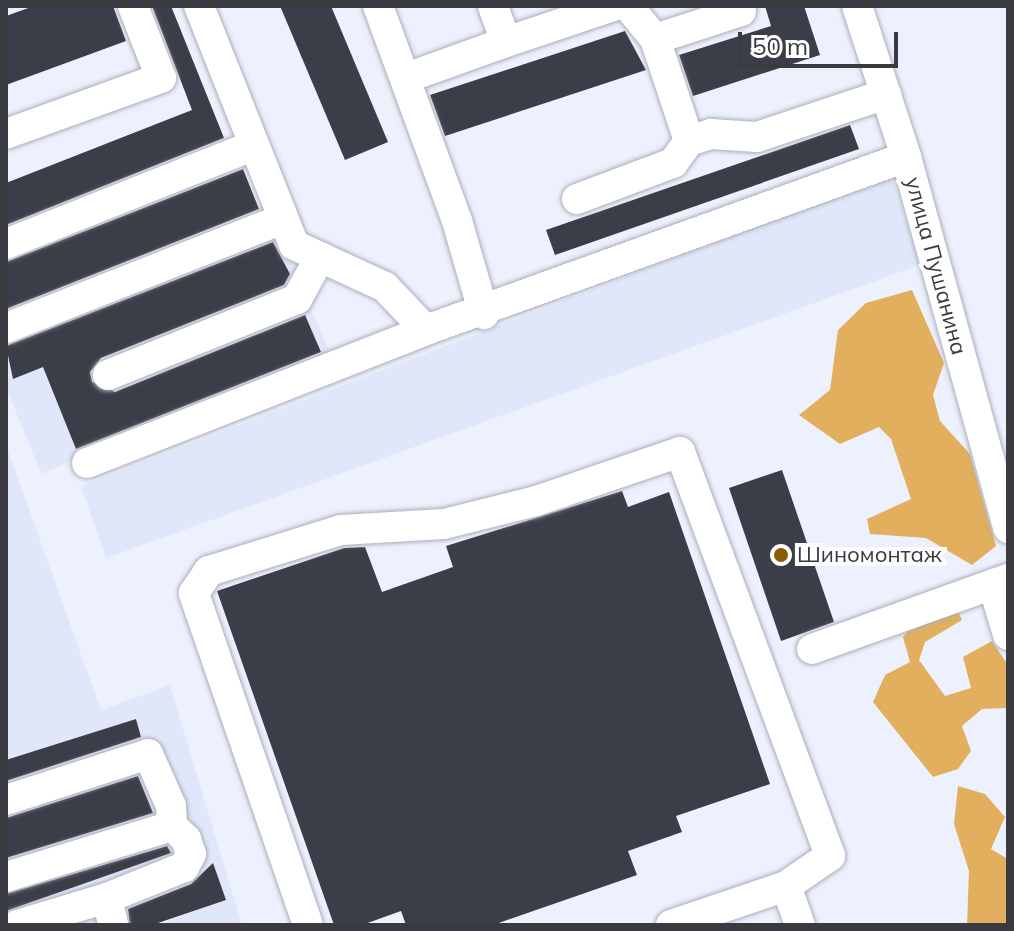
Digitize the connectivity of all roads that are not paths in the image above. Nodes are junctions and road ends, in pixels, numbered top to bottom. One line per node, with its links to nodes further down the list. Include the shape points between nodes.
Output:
1 (133, 6): 13 (street, via 161,78)
2 (199, 6): 15 (street)
3 (378, 6): 11 (street)
4 (493, 6): 10 (street)
5 (613, 6): 10 (street)
6 (628, 6): 9 (street)
7 (740, 6): 9 (street, via 741,11)
8 (857, 6): 12 (street, улица Пушанина)
9 (655, 39): 14 (street)
10 (506, 42): 11 (street)
11 (406, 78): 21 (street)
12 (886, 94): 14 (street, via 757,137 711,134); 16 (street, улица Пушанина)
13 (6, 134)
14 (689, 141): 17 (street, via 673,163)
15 (252, 146): 18 (street); 19 (street)
16 (906, 157): 21 (street); 26 (street, улица Пушанина)
17 (577, 199)
18 (283, 219): 20 (street, via 294,245); 22 (street)
19 (6, 244)
20 (320, 257): 23 (street, via 385,287); 24 (street, via 297,299)
21 (484, 314): 23 (street)
22 (6, 328)
23 (426, 330): 25 (street)
24 (108, 375)
25 (87, 463)
26 (1008, 528)
27 (1000, 582): 28 (street); 29 (street)
28 (1008, 635)
29 (812, 649)
30 (6, 800): 31 (street, via 148,754 171,806)
31 (172, 826): 32 (street); 34 (street, via 191,854 184,867)
32 (6, 877)
33 (786, 886): 36 (street, via 830,856 680,452 444,524 341,530 209,571 194,593); 37 (street); 38 (street)
34 (110, 911): 35 (street)
35 (17, 925)
36 (308, 925)
37 (671, 925)
38 (800, 925)

